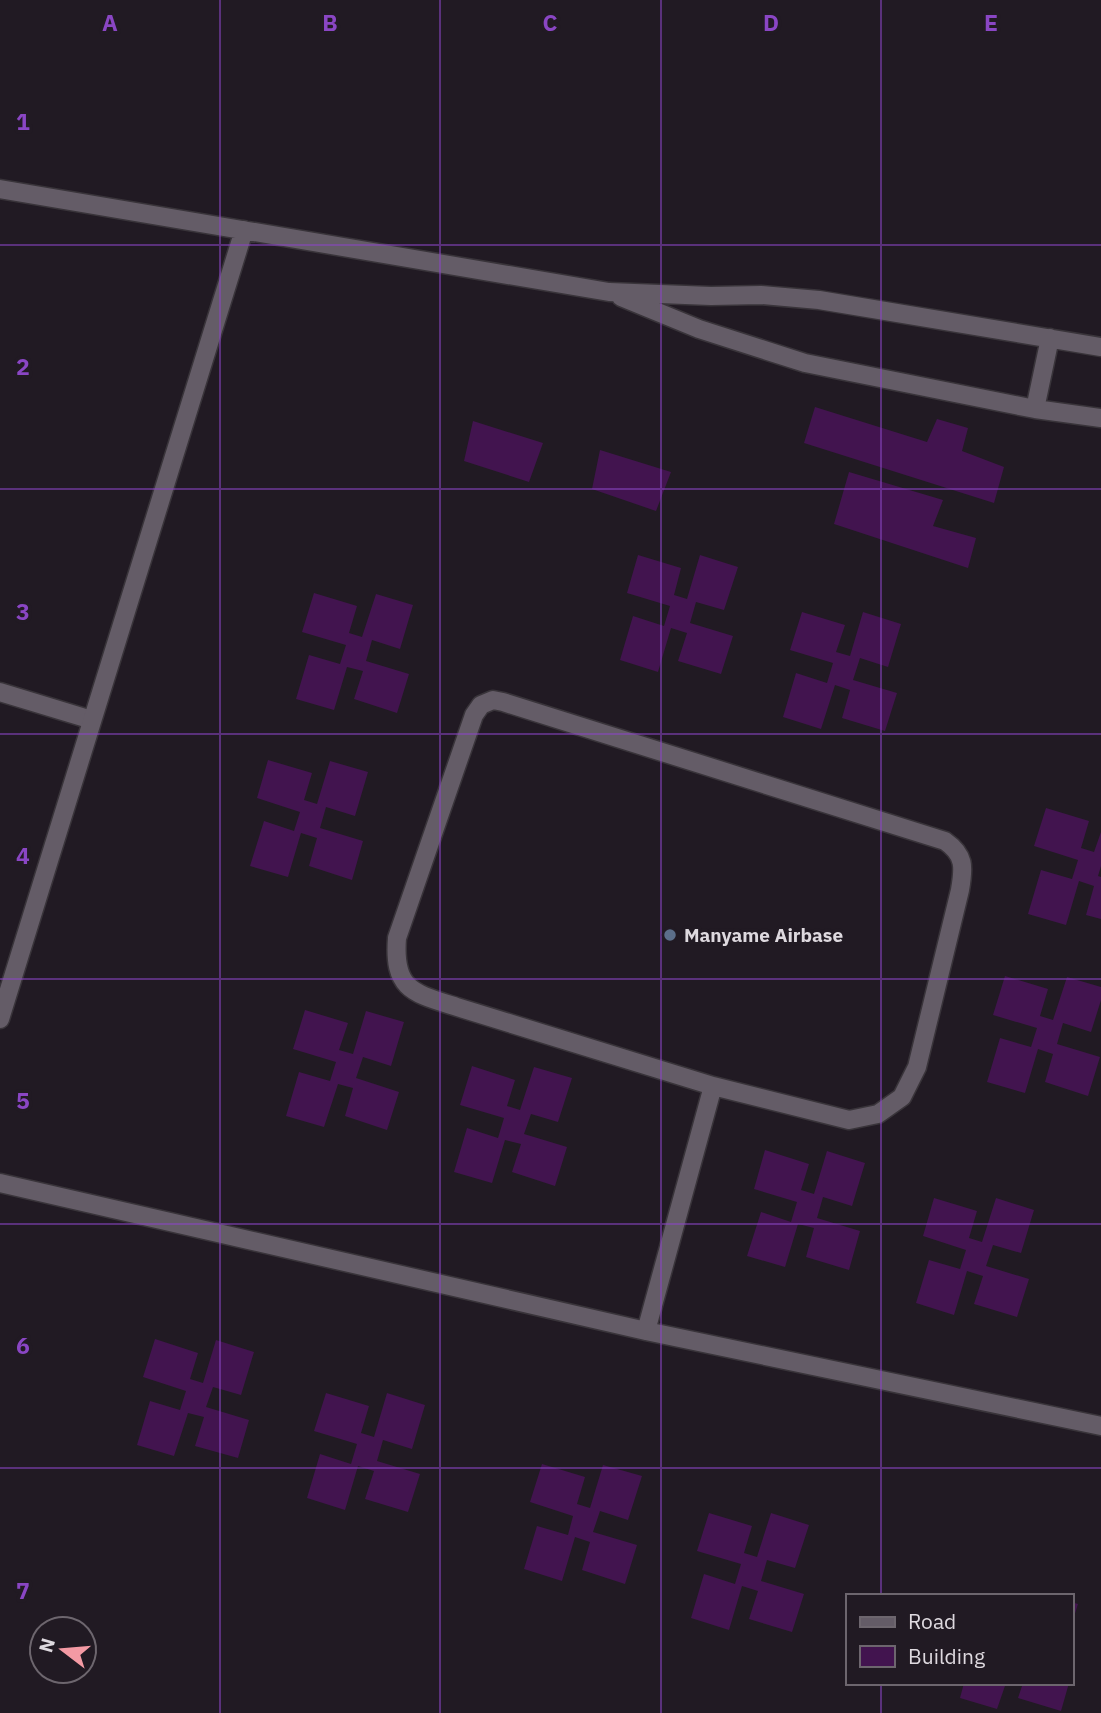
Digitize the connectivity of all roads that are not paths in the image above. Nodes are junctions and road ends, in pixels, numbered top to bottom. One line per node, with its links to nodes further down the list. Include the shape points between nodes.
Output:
1 (0, 189): 2 (street)
2 (244, 230): 3 (street); 9 (street)
3 (609, 292): 4 (street, via 819,300); 6 (street, via 699,330 806,363)
4 (1049, 338): 5 (street); 6 (street)
5 (1101, 347)
6 (1035, 409): 7 (street)
7 (1101, 418)
8 (0, 692): 9 (street)
9 (92, 720): 10 (street)
10 (0, 1019)
11 (713, 1086): 11 (street, via 849,1120 878,1114 902,1097 917,1067 961,890 962,858 954,847 932,836 503,702 481,705 397,938 399,974 419,995); 13 (street)
12 (0, 1183): 13 (street)
13 (646, 1331): 14 (street)
14 (1101, 1426)

